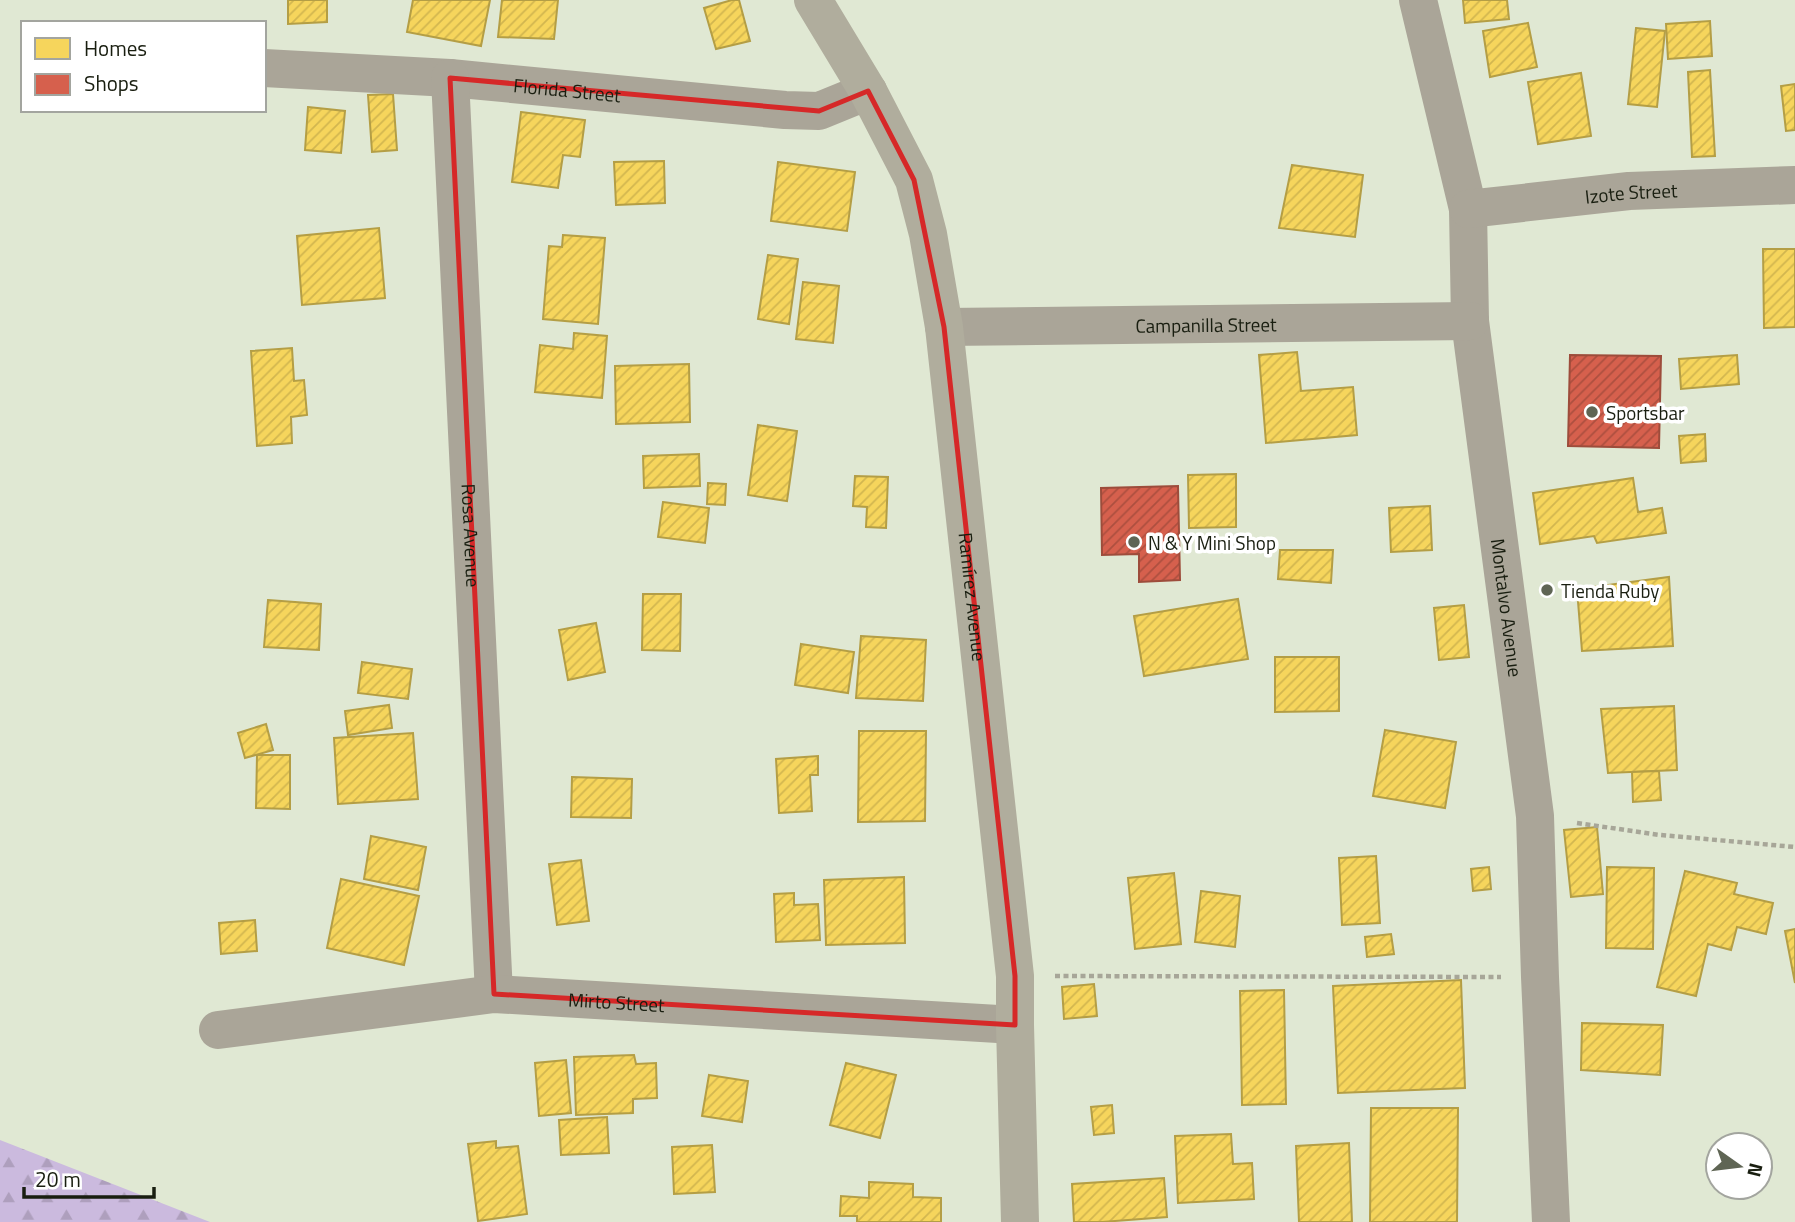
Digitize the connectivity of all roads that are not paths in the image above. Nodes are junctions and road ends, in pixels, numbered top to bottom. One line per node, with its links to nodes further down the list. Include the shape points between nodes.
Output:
1 (813, 0): 5 (street, Ramírez Avenue)
2 (1418, 0): 7 (street, Montalvo Avenue)
3 (266, 68): 4 (street, Florida Street)
4 (450, 78): 5 (street, Florida Street, via 785,110 820,111); 10 (street, Rosa Avenue)
5 (868, 91): 9 (street, Ramírez Avenue, via 914,180)
6 (1795, 185): 7 (street, Izote Street, via 1629,191)
7 (1468, 209): 8 (street, Montalvo Avenue)
8 (1469, 321): 9 (street, Campanilla Street); 14 (street, Montalvo Avenue, via 1535,817)
9 (944, 327): 11 (street, Ramírez Avenue, via 1015,976)
10 (494, 994): 11 (street, Mirto Street); 12 (street, Mirto Street)
11 (1015, 1025): 13 (street, Ramírez Avenue)
12 (218, 1030)
13 (1020, 1222)
14 (1551, 1222)

